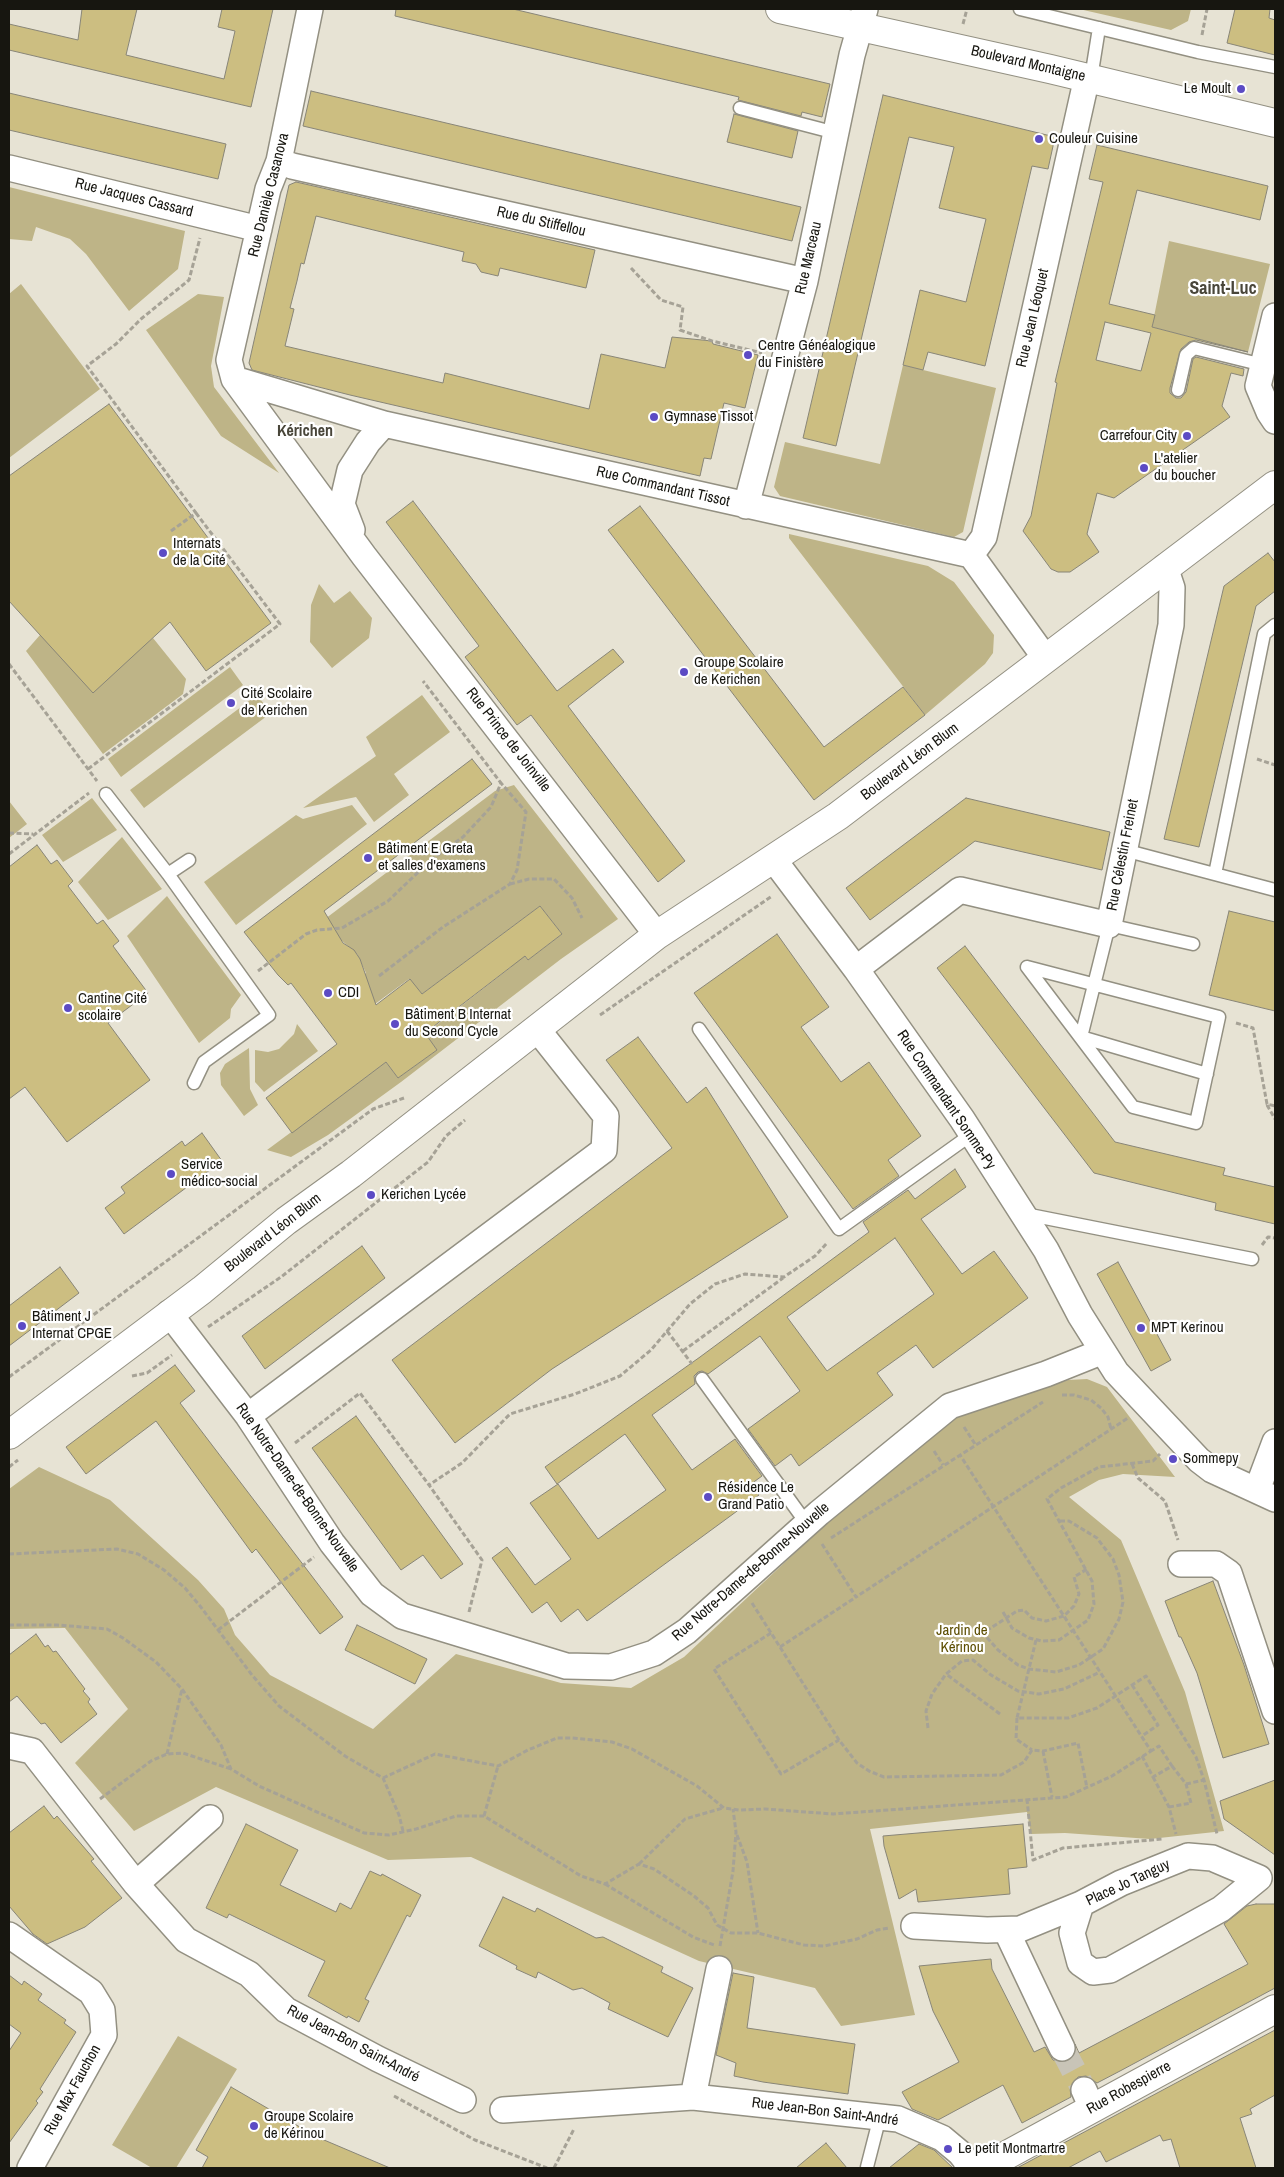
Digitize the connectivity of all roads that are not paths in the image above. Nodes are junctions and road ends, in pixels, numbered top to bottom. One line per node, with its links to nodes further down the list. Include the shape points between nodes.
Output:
1 (310, 9): 11 (street, Rue Danièle Casanova)
2 (780, 9): 4 (main road, Boulevard Montaigne)
3 (1020, 9): 5 (lane)
4 (862, 18): 7 (main road, Boulevard Montaigne); 10 (street, Rue Marceau)
5 (1099, 28): 6 (lane); 7 (lane)
6 (1275, 67)
7 (1089, 78): 9 (main road, Boulevard Montaigne); 24 (street, Rue Jean Léoquet, via 984,536)
8 (740, 108): 10 (lane)
9 (1275, 123)
10 (836, 133): 14 (street, Rue Marceau)
11 (279, 161): 13 (street, Rue Danièle Casanova, via 268,189); 14 (street, Rue du Stiffellou)
12 (9, 168): 13 (street, Rue Jacques Cassard)
13 (259, 229): 17 (street, Rue Danièle Casanova, via 229,360)
14 (805, 281): 22 (street, Rue Marceau)
15 (1275, 316): 16 (street)
16 (1263, 365): 18 (lane, via 1194,348 1186,356); 19 (street, via 1258,386)
17 (234, 379): 20 (street, Rue Commandant Tissot); 23 (street, Rue Prince de Joinville)
18 (1178, 390)
19 (1275, 421)
20 (384, 424): 22 (street, Rue Commandant Tissot); 23 (street, Rue Prince de Joinville, via 350,470 342,504)
21 (1275, 485): 25 (main road, Boulevard Léon Blum)
22 (746, 506): 24 (street, Rue Commandant Tissot)
23 (357, 546): 36 (street, Rue Prince de Joinville)
24 (971, 555): 27 (street)
25 (1165, 567): 27 (main road, Boulevard Léon Blum); 29 (street, Rue Célestin Freinet, via 1172,588 1172,625)
26 (1275, 626): 33 (lane, via 1264,634)
27 (1046, 659): 31 (main road, Boulevard Léon Blum, via 838,816)
28 (103, 789): 32 (lane)
29 (1124, 850): 33 (lane); 35 (street, Rue Célestin Freinet)
30 (189, 860): 32 (lane)
31 (774, 860): 36 (main road, Boulevard Léon Blum); 38 (street, Rue Commandant Somme-Py)
32 (168, 874): 44 (lane, via 269,1015 204,1062)
33 (1215, 874): 34 (lane)
34 (1275, 890)
35 (1109, 925): 37 (lane); 38 (street, Rue Célestin Freinet, via 960,890); 39 (lane)
36 (657, 935): 40 (main road, Boulevard Léon Blum)
37 (1193, 944)
38 (856, 969): 45 (street, Rue Commandant Somme-Py)
39 (1094, 983): 42 (lane); 42 (lane, via 1027,967); 43 (lane, via 1219,1017)
40 (537, 1028): 48 (main road, Boulevard Léon Blum); 51 (street, via 606,1116 604,1150)
41 (700, 1029): 45 (lane, via 839,1229)
42 (1081, 1037): 43 (lane); 43 (lane, via 1134,1107 1196,1123)
43 (1207, 1074)
44 (194, 1082)
45 (972, 1134): 46 (street, Rue Commandant Somme-Py)
46 (1022, 1214): 47 (lane); 49 (street, Rue Commandant Somme-Py, via 1046,1250)
47 (1252, 1259)
48 (169, 1313): 51 (street, Rue Notre-Dame-de-Bonne-Nouvelle); 52 (main road, Boulevard Léon Blum)
49 (1101, 1352): 54 (street, via 1199,1460 1212,1470); 55 (street, Rue Notre-Dame-de-Bonne-Nouvelle, via 950,1406)
50 (702, 1379): 55 (lane)
51 (248, 1416): 55 (street, Rue Notre-Dame-de-Bonne-Nouvelle, via 332,1543 372,1594 402,1616 566,1666 611,1667 654,1653 687,1631)
52 (9, 1435)
53 (1275, 1442): 54 (street)
54 (1266, 1495)
55 (813, 1519)
56 (1181, 1564): 57 (street, via 1216,1564 1229,1573)
57 (1275, 1711)
58 (9, 1746): 61 (street, Rue Jean-Bon Saint-André, via 32,1751)
59 (210, 1818): 61 (street)
60 (1267, 1880): 62 (street, Place Jo Tanguy, via 1212,1858 1188,1856 1121,1883); 62 (street, Place Jo Tanguy, via 1110,1970 1093,1972 1080,1963 1072,1933)
61 (136, 1884): 70 (street, Rue Jean-Bon Saint-André, via 186,1940 249,1974 286,2010)
62 (1081, 1904): 64 (street, via 1038,1924)
63 (914, 1926): 64 (street)
64 (1006, 1930): 68 (street)
65 (9, 1935): 74 (street, Rue Max Fauchon, via 91,1992 102,2010 104,2035)
66 (719, 1958): 69 (street)
67 (1275, 2008): 76 (main road, Rue Robespierre, via 1088,2099)
68 (1062, 2048)
69 (693, 2097): 71 (street, Rue Jean-Bon Saint-André); 72 (street, Rue Jean-Bon Saint-André)
70 (463, 2100)
71 (503, 2110)
72 (882, 2117): 73 (lane); 75 (street, Rue Jean-Bon Saint-André, via 898,2119 942,2138 960,2153 968,2163)
73 (867, 2167)
74 (30, 2168)
75 (967, 2168)
76 (983, 2168)

